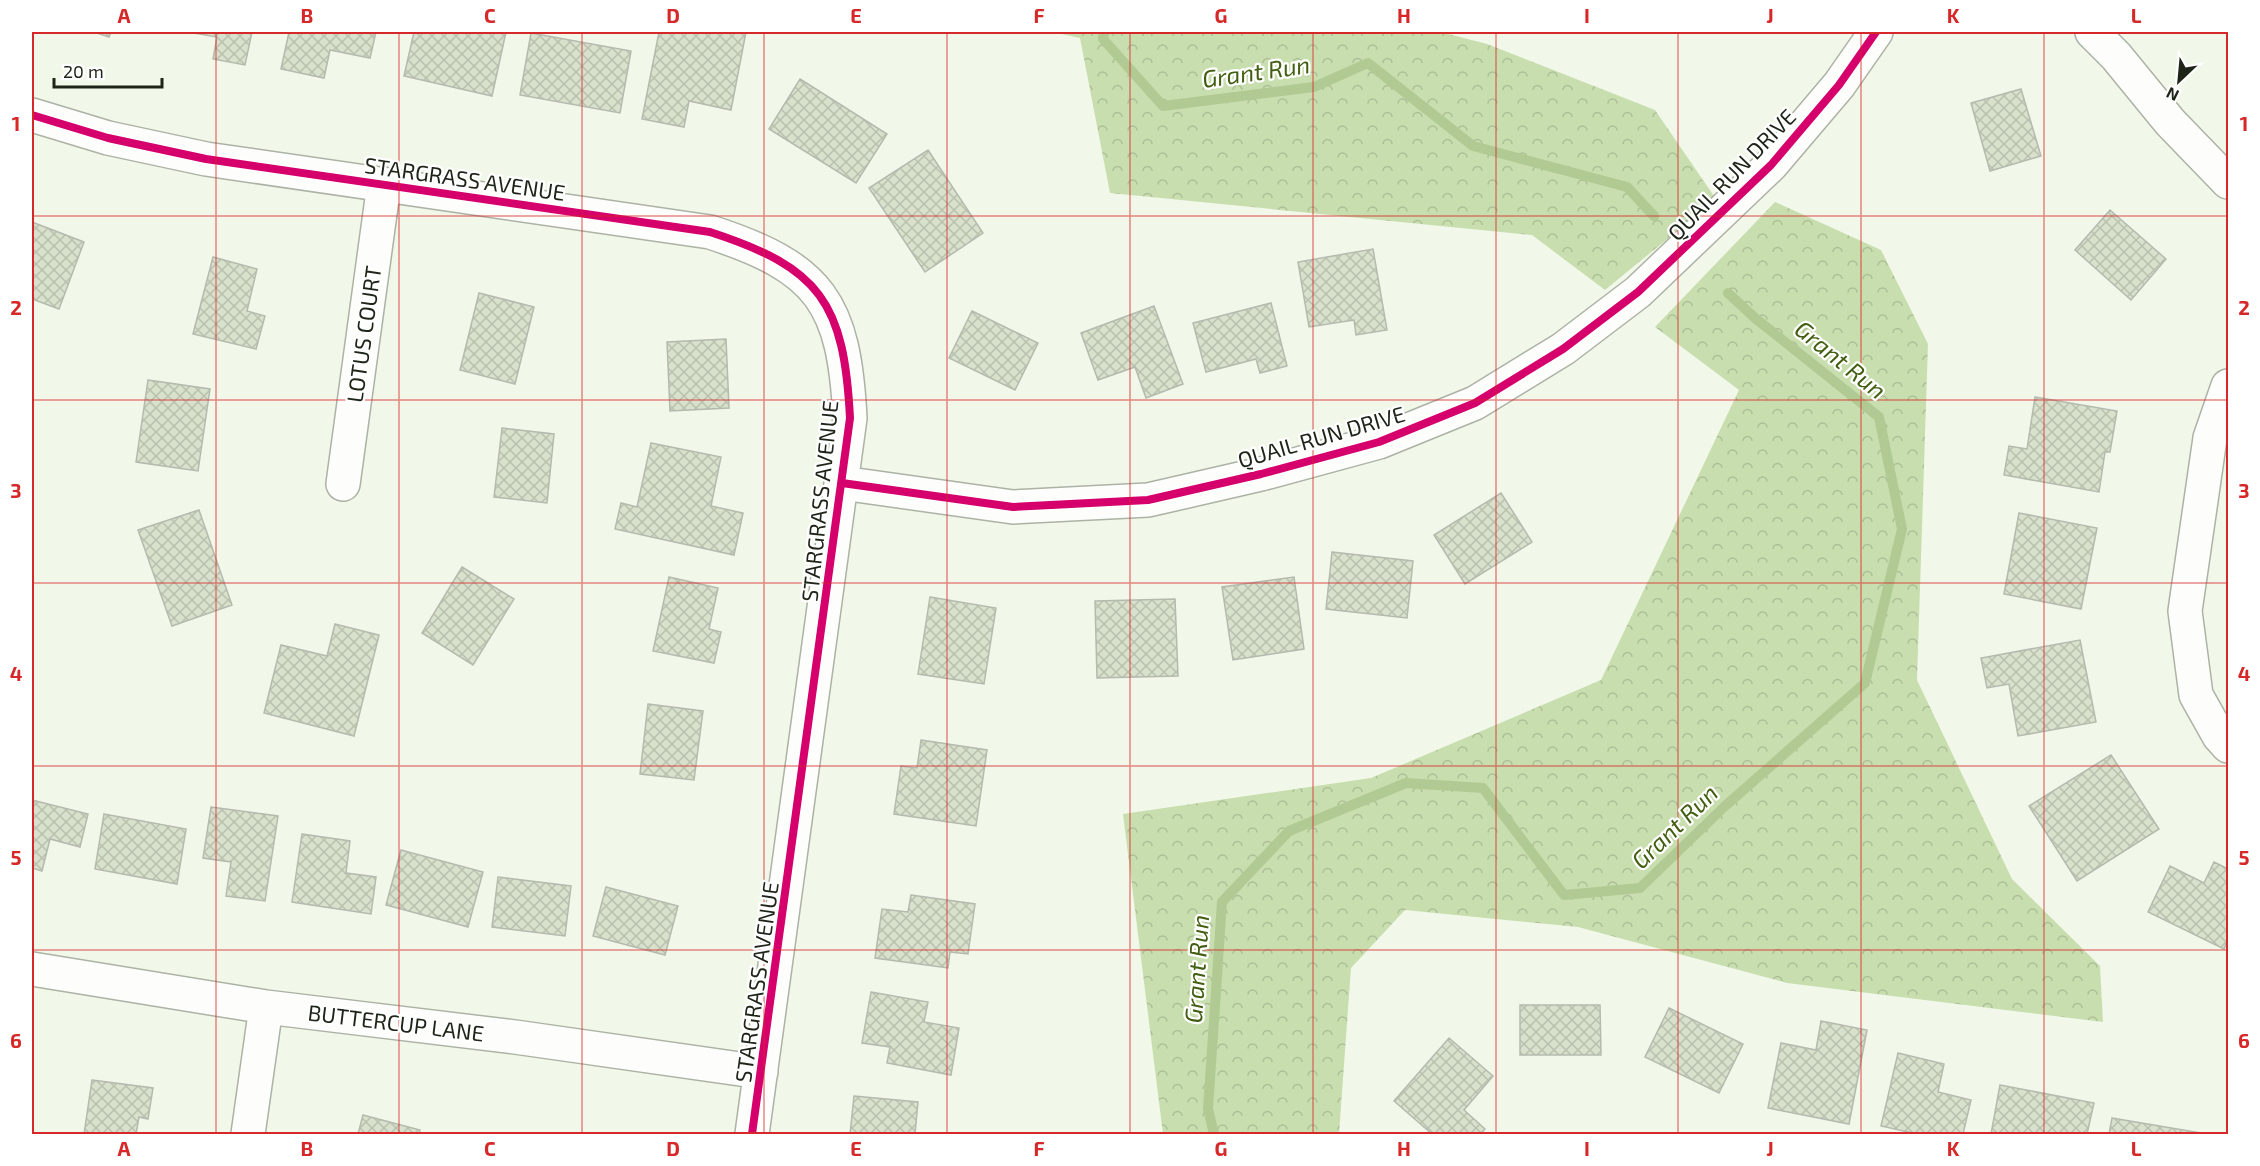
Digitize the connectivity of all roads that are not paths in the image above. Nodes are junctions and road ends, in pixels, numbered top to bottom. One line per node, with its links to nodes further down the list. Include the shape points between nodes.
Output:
1 (1876, 32): 7 (street, QUAIL RUN DRIVE, via 1839,85 1771,165 1638,292 1563,349 1474,403 1379,442 1148,500 1013,507)
2 (2092, 32): 4 (street, via 2170,122)
3 (32, 115): 5 (street, STARGRASS AVENUE, via 108,138 206,159)
4 (2229, 182)
5 (384, 184): 7 (street, STARGRASS AVENUE, via 710,232 752,246 789,265 822,296 840,333 850,418); 8 (street, LOTUS COURT)
6 (2229, 386): 9 (street, via 2210,438 2185,611 2196,695 2218,736)
7 (842, 483): 12 (street, STARGRASS AVENUE)
8 (343, 484)
9 (2229, 746)
10 (32, 969): 11 (street, BUTTERCUP LANE)
11 (266, 1007): 12 (street, BUTTERCUP LANE, via 515,1036); 13 (street)
12 (761, 1072): 14 (street, STARGRASS AVENUE)
13 (248, 1134)
14 (752, 1134)

